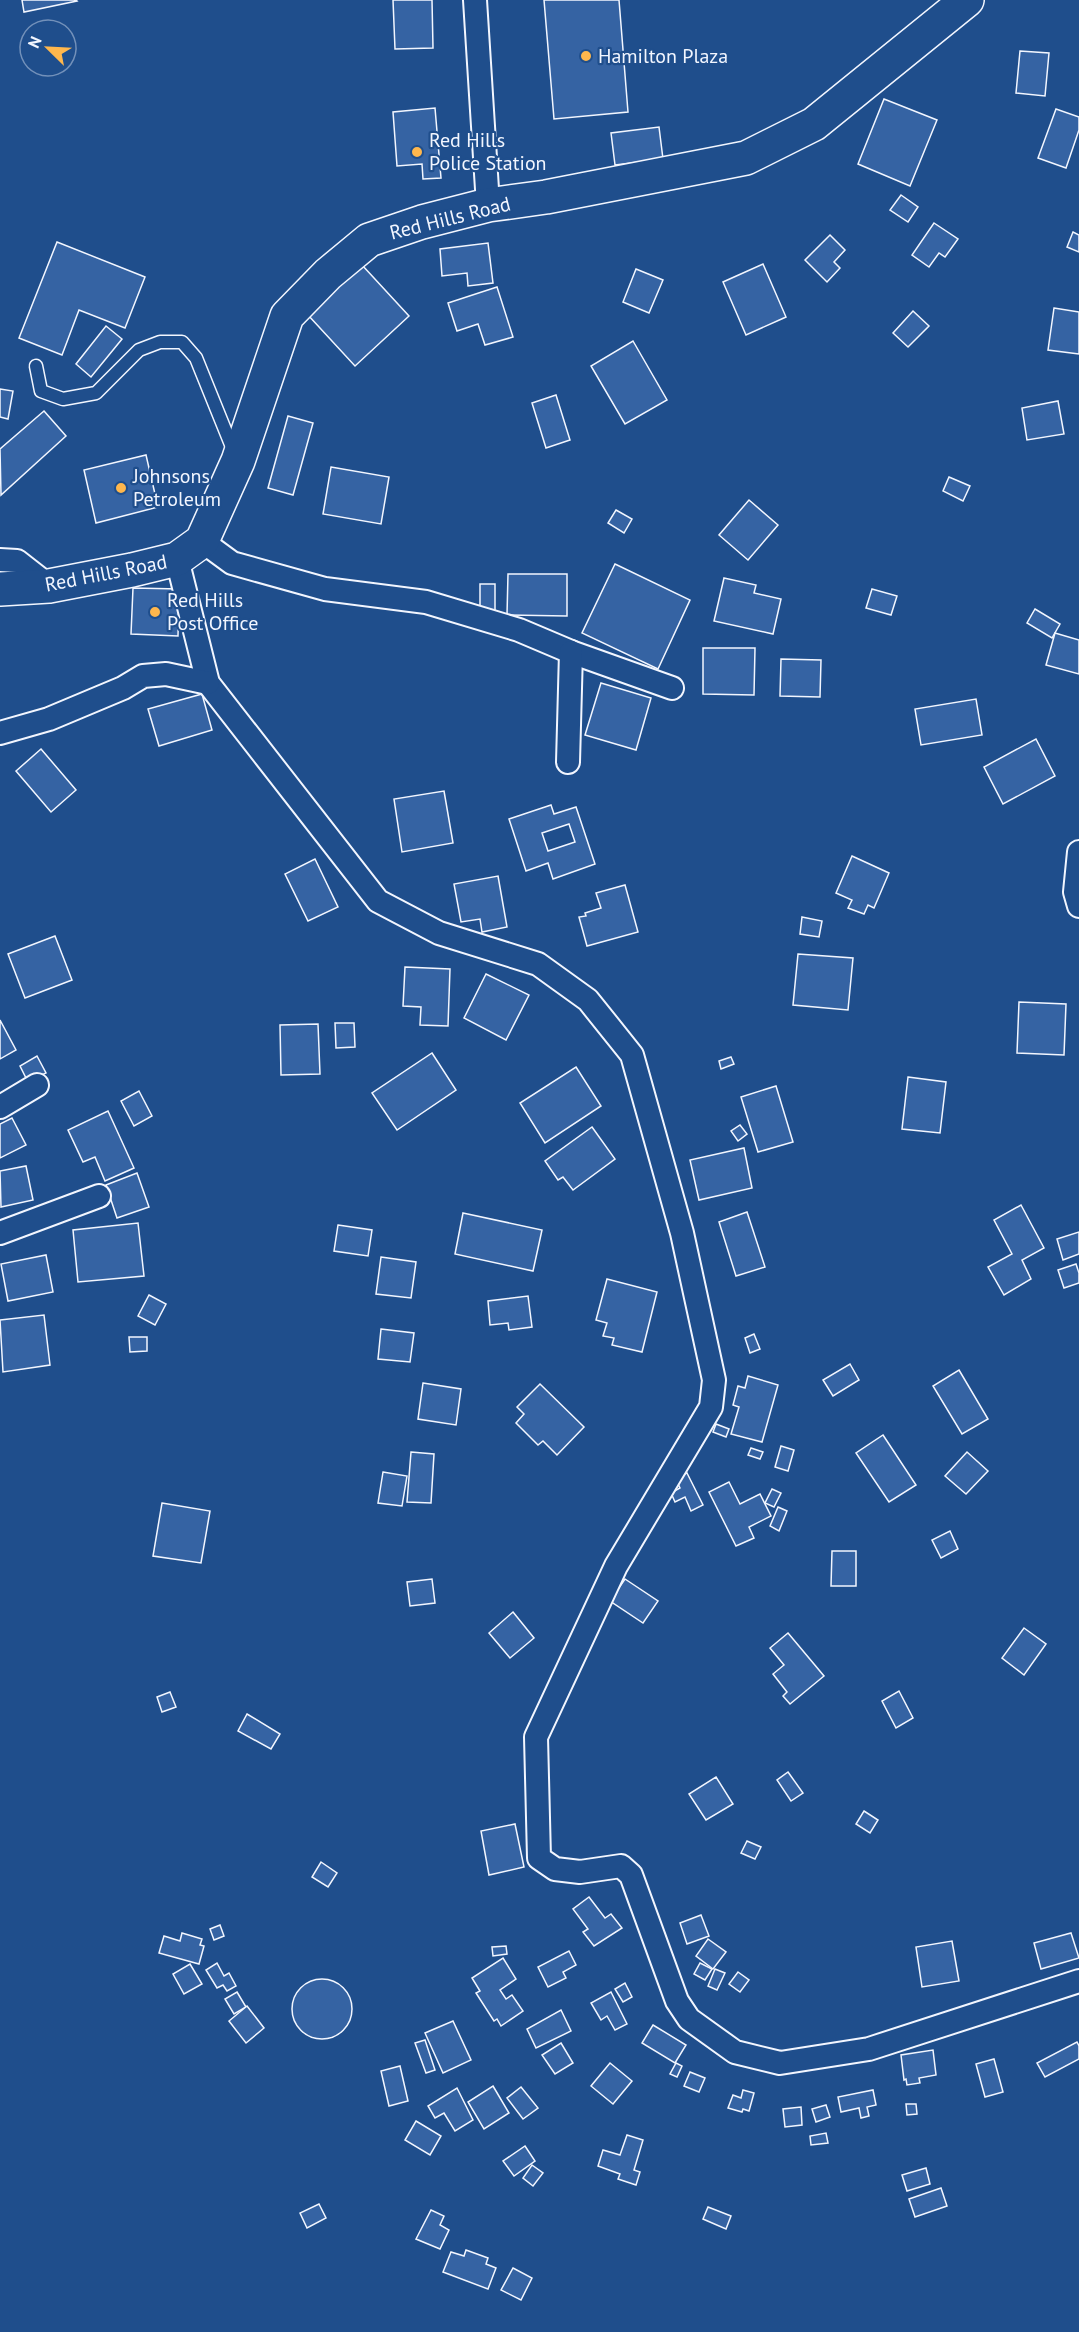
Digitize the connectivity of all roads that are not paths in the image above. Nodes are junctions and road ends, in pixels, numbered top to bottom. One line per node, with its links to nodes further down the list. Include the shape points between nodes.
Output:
1 (475, 0): 3 (street)
2 (967, 0): 3 (main road, Red Hills Road, via 814,124 746,158)
3 (488, 205): 5 (main road, Red Hills Road, via 369,240 287,316)
4 (36, 366): 5 (lane, via 41,391 63,399 96,393 139,350 160,342 182,342 196,358)
5 (238, 461): 6 (main road, Red Hills Road)
6 (190, 550): 8 (main road, Red Hills Road, via 132,570); 10 (street, via 325,590 426,602 519,630); 11 (street)
7 (0, 560): 8 (street, via 17,561)
8 (48, 586): 9 (main road, Red Hills Road)
9 (0, 589)
10 (571, 652): 12 (street); 14 (street)
11 (208, 683): 13 (street, via 166,674 143,676 49,719); 21 (street, via 378,901 439,933 538,964 588,1000 632,1055 682,1233 714,1380 711,1407 616,1566 536,1737 539,1858 555,1869 580,1872 621,1866 632,1875 677,2001 688,2019 735,2052 780,2063 869,2049)
12 (672, 688)
13 (0, 733)
14 (568, 762)
15 (1079, 852): 16 (street, via 1075,892)
16 (1079, 906)
17 (37, 1084): 18 (street)
18 (0, 1107)
19 (99, 1196): 20 (street)
20 (0, 1233)
21 (1079, 1981)

